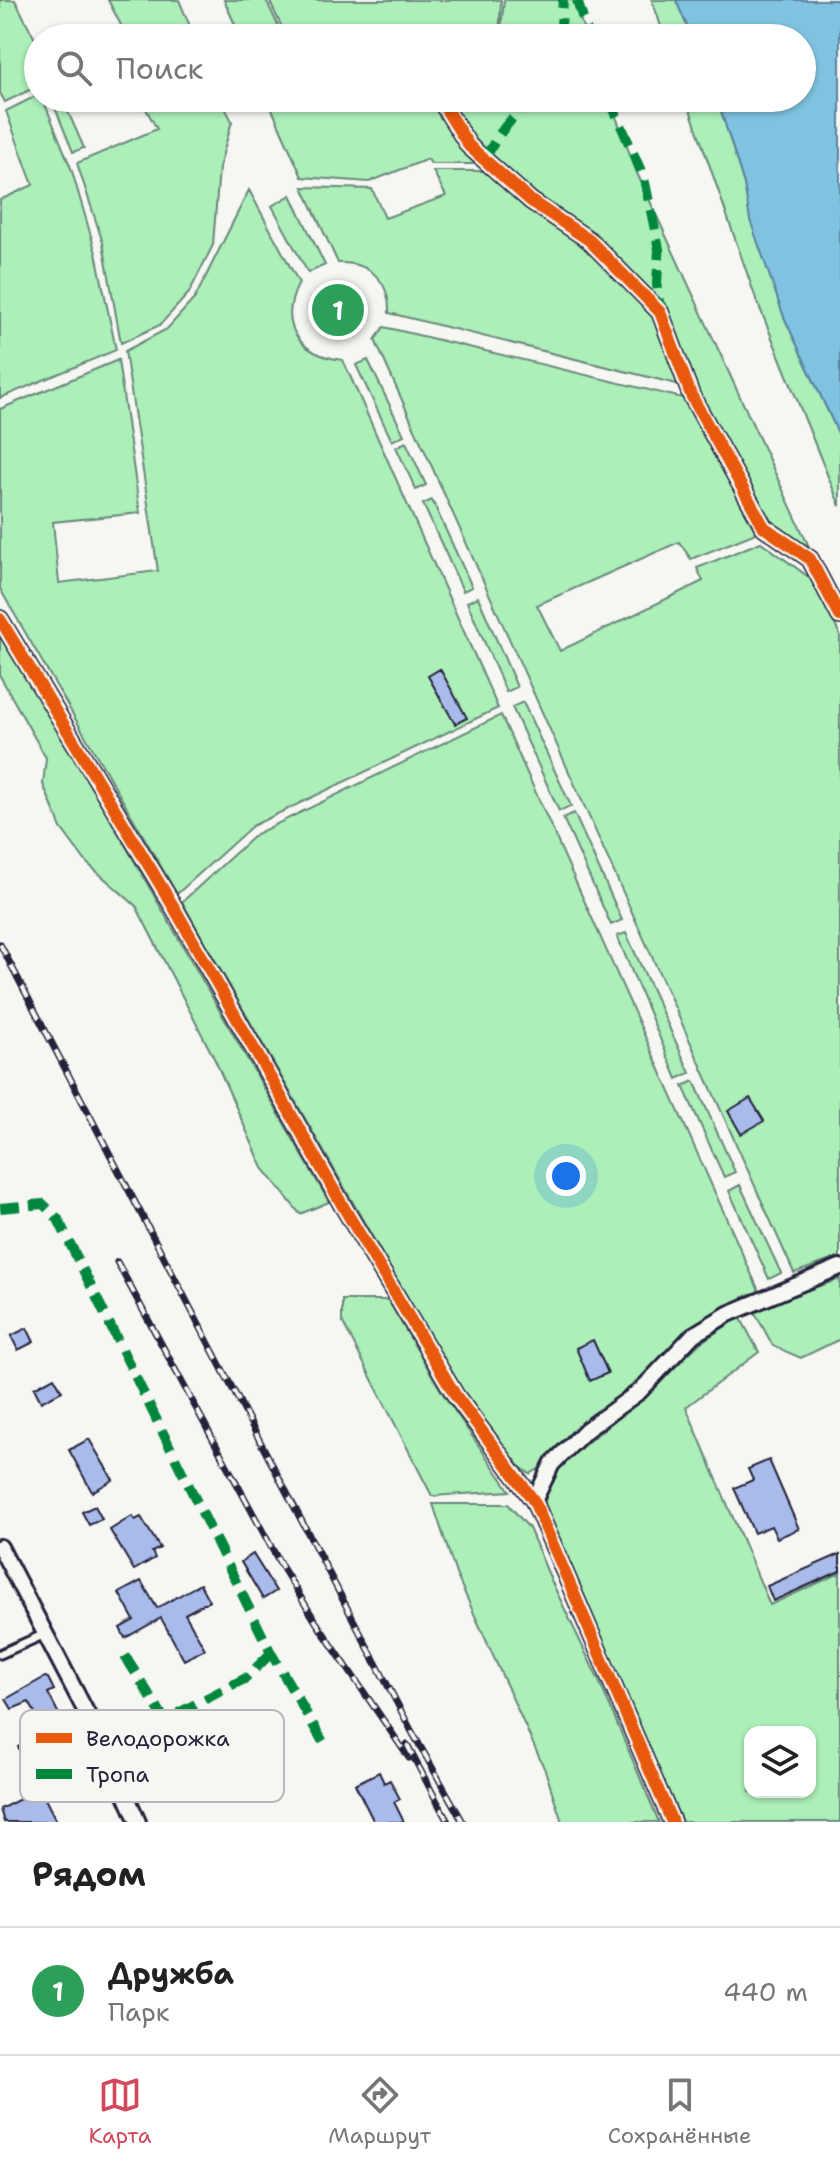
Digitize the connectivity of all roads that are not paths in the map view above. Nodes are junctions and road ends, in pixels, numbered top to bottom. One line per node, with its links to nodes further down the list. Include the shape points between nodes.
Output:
1 (448, 112): 2 (street, via 469,146 531,201 589,240 660,312 691,395 764,527 810,559)
2 (840, 616)
3 (0, 619): 5 (street, via 175,909 456,1396)
4 (840, 1267): 5 (street, via 728,1314 693,1335 640,1391 586,1430 552,1464)
5 (534, 1501): 12 (street)
6 (0, 1547): 7 (street)
7 (45, 1634): 8 (lane); 9 (street)
8 (0, 1654)
9 (85, 1710)
10 (129, 1802): 11 (street)
11 (138, 1822)
12 (672, 1822)

